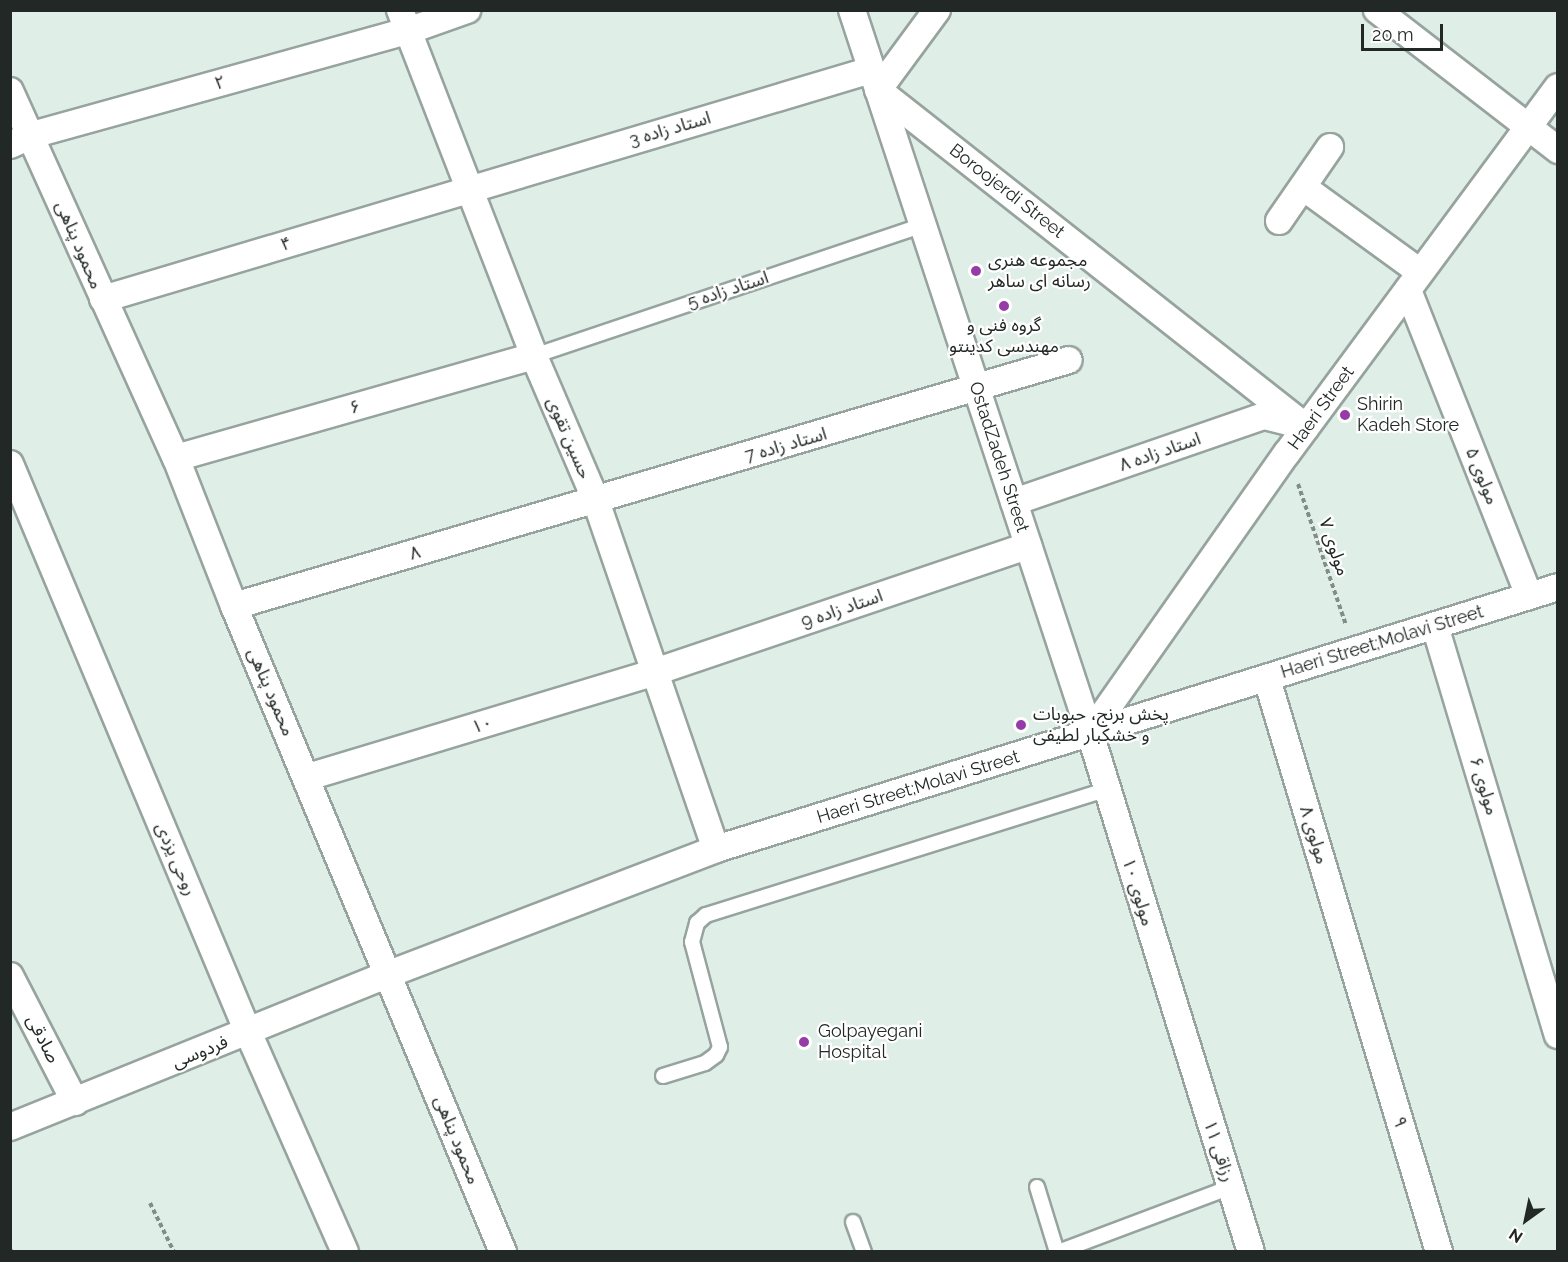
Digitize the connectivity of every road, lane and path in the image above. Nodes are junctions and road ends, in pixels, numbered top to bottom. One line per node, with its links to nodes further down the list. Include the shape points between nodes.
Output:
1 (467, 10): 5 (street, ۲)
2 (852, 10): 6 (street, OstadZadeh Street)
3 (937, 10): 6 (street)
4 (1377, 10): 9 (street)
5 (404, 21): 10 (street, ۲); 14 (street, حسین تقوی)
6 (875, 80): 14 (street, استاد زاده 3); 16 (street, OstadZadeh Street); 22 (street, Boroojerdi Street)
7 (1557, 87): 9 (street, Haeri Street)
8 (10, 91): 10 (street, محمود پناهی)
9 (1526, 126): 12 (street); 17 (street, Haeri Street)
10 (21, 140): 18 (street, محمود پناهی)
11 (1330, 147): 13 (street)
12 (1557, 150)
13 (1302, 187): 15 (street); 17 (street)
14 (468, 188): 18 (street, ۴); 19 (street, حسین تقوی)
15 (1279, 221)
16 (923, 225): 19 (lane, استاد زاده 5); 21 (street, OstadZadeh Street)
17 (1414, 281): 22 (street, Haeri Street); 30 (street, مولوی ۵)
18 (103, 299): 24 (street, محمود پناهی)
19 (534, 356): 24 (street, ۶); 26 (street, حسین تقوی)
20 (1069, 360): 21 (street, استاد زاده 7)
21 (977, 390): 26 (street, استاد زاده 7); 27 (street, OstadZadeh Street)
22 (1306, 427): 23 (street, Haeri Street); 27 (street, استاد زاده ۸, via 1264,416)
23 (1287, 453): 33 (path, مولوی ۷); 36 (street, Haeri Street)
24 (176, 458): 31 (street, محمود پناهی)
25 (10, 464): 43 (street, روحی یزدی)
26 (596, 501): 31 (street, ۸); 34 (street, حسین تقوی)
27 (1014, 502): 28 (street, OstadZadeh Street)
28 (1028, 546): 34 (street, استاد زاده 9); 36 (street, OstadZadeh Street)
29 (1557, 587): 30 (street, Haeri Street;Molavi Street)
30 (1529, 596): 32 (street, Haeri Street;Molavi Street)
31 (234, 606): 37 (street, محمود پناهی)
32 (1435, 626): 33 (street, Haeri Street;Molavi Street); 44 (street, مولوی ۶)
33 (1355, 651): 35 (street, Haeri Street;Molavi Street)
34 (655, 672): 37 (street, ۱۰); 39 (street, حسین تقوی)
35 (1266, 679): 36 (street, Haeri Street;Molavi Street); 42 (street, مولوی ۸)
36 (1090, 733): 38 (street, مولوی ۱۰); 39 (street, Haeri Street;Molavi Street)
37 (308, 777): 40 (street, محمود پناهی)
38 (1107, 789): 45 (street, مولوی ۱۰); 46 (lane, via 706,915 697,923 692,942 720,1047 705,1063)
39 (716, 849): 40 (street, Haeri Street;Molavi Street)
40 (389, 974): 43 (street, فردوسی); 53 (street, محمود پناهی)
41 (10, 976): 47 (street, صادقی)
42 (1361, 992): 59 (street, ۹)
43 (248, 1032): 47 (street, فردوسی); 55 (street, روحی یزدی)
44 (1557, 1035)
45 (1187, 1051): 50 (street, رزاقی ۱۱)
46 (663, 1076)
47 (75, 1102): 48 (street, فردوسی)
48 (10, 1127)
49 (1037, 1187): 57 (lane)
50 (1231, 1188): 57 (lane); 58 (street, رزاقی ۱۱)
51 (150, 1203): 54 (path)
52 (854, 1221): 56 (lane)
53 (495, 1249)
54 (174, 1251)
55 (345, 1251)
56 (864, 1251)
57 (1058, 1251)
58 (1251, 1251)
59 (1438, 1251)

